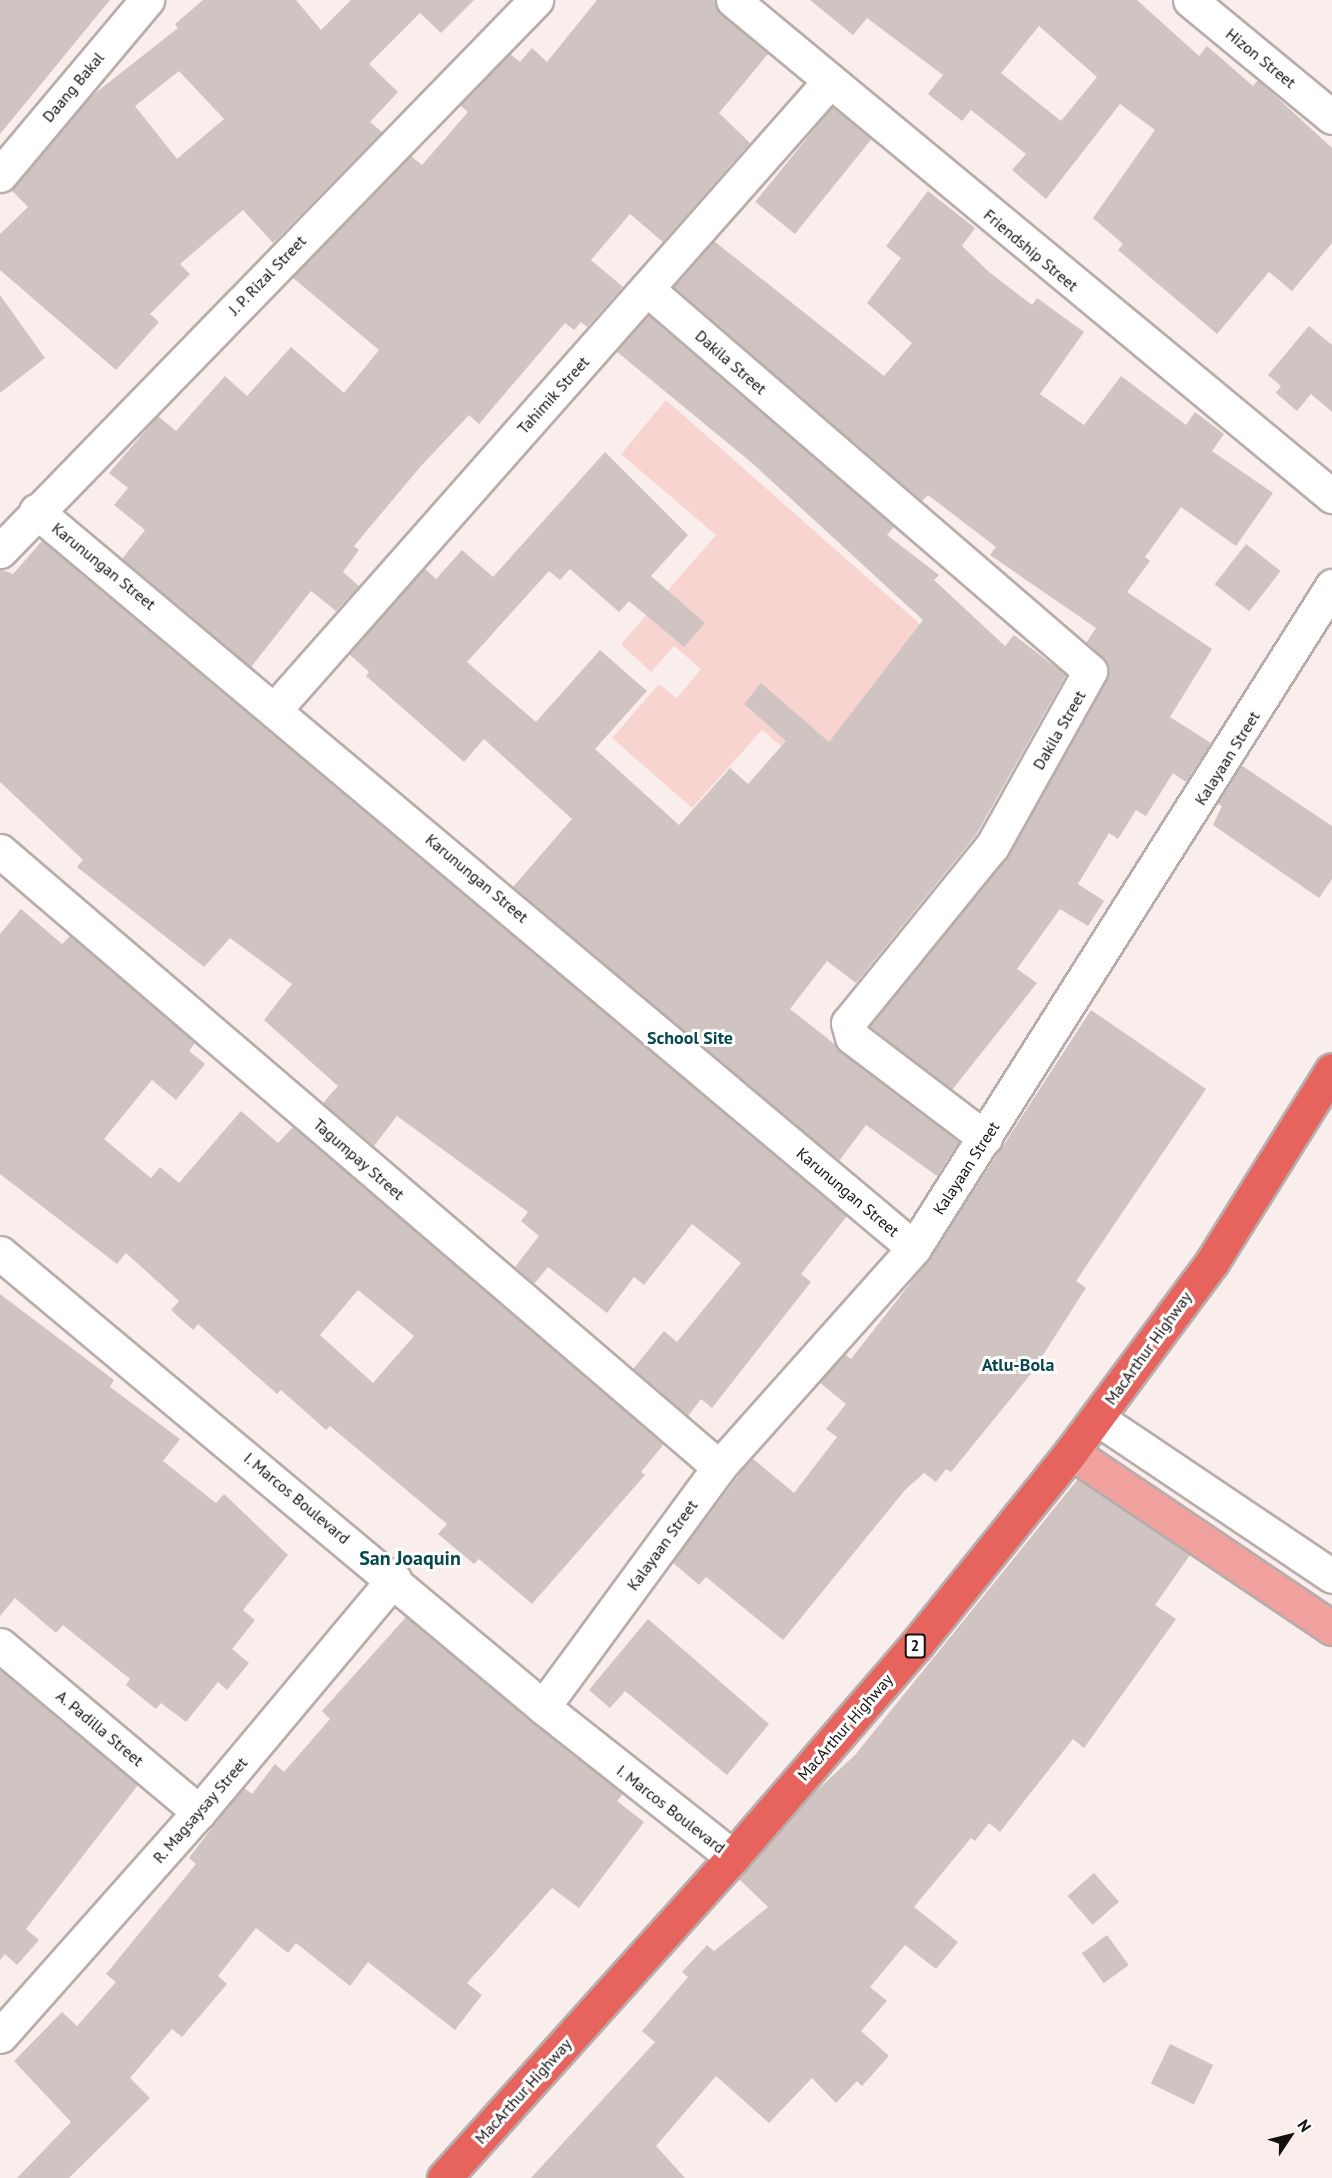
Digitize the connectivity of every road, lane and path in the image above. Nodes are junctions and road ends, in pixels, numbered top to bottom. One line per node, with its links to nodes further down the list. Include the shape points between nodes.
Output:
1 (147, 0): 7 (street, Daang Bakal)
2 (536, 0): 10 (street, J. P. Rizal Street)
3 (733, 0): 5 (street, Friendship Street)
4 (1190, 0): 6 (street, Hizon Street)
5 (829, 82): 8 (street, Tahimik Street); 9 (street, Friendship Street)
6 (1332, 117)
7 (0, 176)
8 (647, 289): 13 (street, Tahimik Street); 16 (street, Dakila Street, via 1090,672 992,846 848,1023 852,1037)
9 (1332, 496)
10 (36, 511): 11 (street, J. P. Rizal Street); 13 (street, Karunungan Street)
11 (0, 551)
12 (1332, 586): 16 (street, Kalayaan Street)
13 (276, 708): 17 (street, Karunungan Street)
14 (0, 851): 21 (street, Tagumpay Street)
15 (1332, 1070): 19 (highway, MacArthur Highway / 2, via 1212,1262)
16 (985, 1138): 17 (street, Kalayaan Street)
17 (914, 1248): 21 (street, Kalayaan Street)
18 (0, 1253): 23 (street, I. Marcos Boulevard)
19 (1097, 1418): 20 (highway, MacArthur Highway / 2); 22 (street)
20 (1071, 1452): 24 (main road); 28 (highway, MacArthur Highway / 2, via 916,1645)
21 (719, 1467): 26 (street, Kalayaan Street)
22 (1332, 1576)
23 (394, 1579): 26 (street, I. Marcos Boulevard); 27 (street, R. Magsaysay Street)
24 (1332, 1628)
25 (0, 1645): 27 (street, A. Padilla Street)
26 (543, 1707): 28 (street, I. Marcos Boulevard)
27 (199, 1812): 29 (street, R. Magsaysay Street)
28 (733, 1857): 30 (highway, MacArthur Highway / 2)
29 (0, 2036)
30 (444, 2178)

